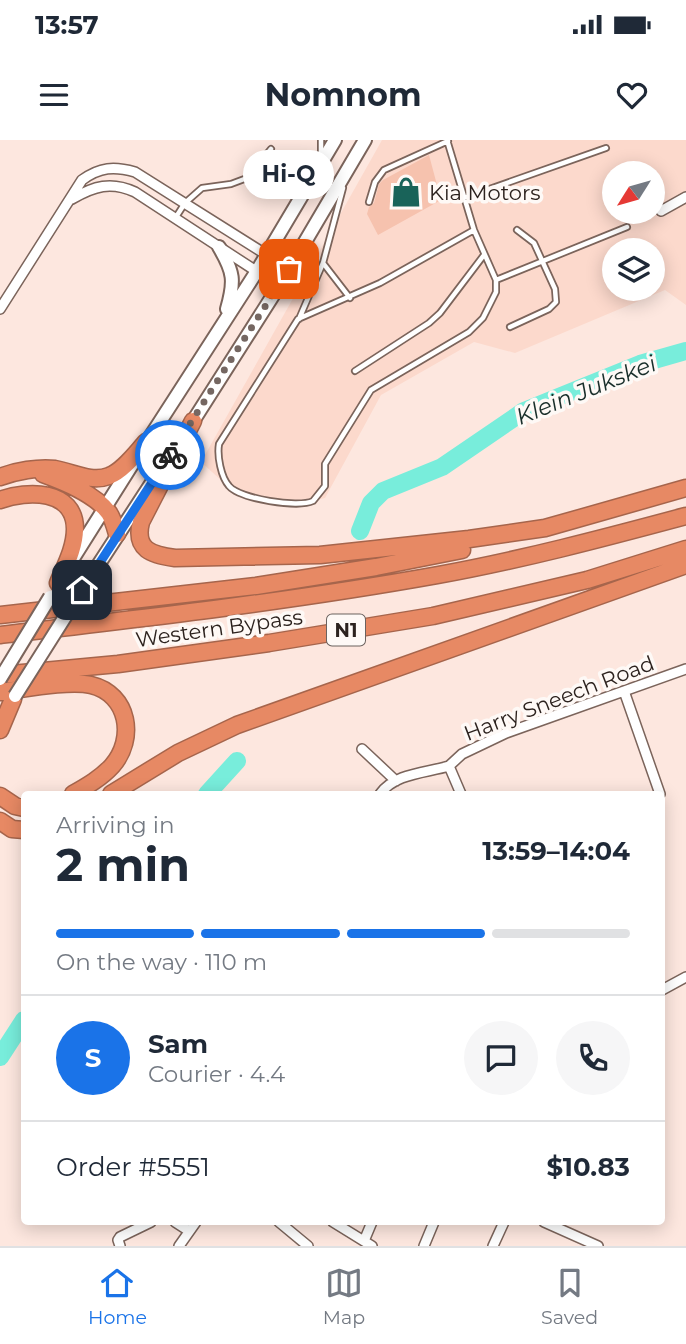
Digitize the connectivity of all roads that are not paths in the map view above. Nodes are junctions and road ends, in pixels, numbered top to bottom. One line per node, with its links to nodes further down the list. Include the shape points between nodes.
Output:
1 (321, 140): 7 (lane)
2 (335, 140): 7 (main road)
3 (365, 140): 8 (main road)
4 (447, 141): 10 (lane); 12 (lane, via 384,170)
5 (606, 148): 10 (lane)
6 (271, 149): 13 (lane, via 247,177 202,188)
7 (322, 162): 20 (main road)
8 (347, 171): 23 (lane); 24 (main road)
9 (686, 197): 14 (street)
10 (464, 198): 17 (lane)
11 (71, 200): 13 (street, via 82,180 107,167 119,167); 15 (street, via 89,189 121,186); 29 (street)
12 (369, 202)
13 (185, 203): 15 (lane); 20 (street)
14 (665, 209)
15 (175, 218): 19 (street)
16 (627, 227): 22 (lane)
17 (474, 230): 21 (lane); 28 (lane)
18 (517, 230): 22 (lane, via 534,243)
19 (219, 247): 25 (street); 31 (main road, via 233,278)
20 (267, 254): 24 (street); 25 (main road)
21 (484, 254): 26 (lane); 33 (lane, via 429,323)
22 (543, 261): 26 (lane); 32 (lane, via 556,302)
23 (323, 263): 28 (lane); 30 (lane)
24 (289, 269): 27 (main road)
25 (257, 271): 27 (street); 31 (main road)
26 (496, 281): 30 (lane, via 496,292 478,325 371,390 325,464 325,486 319,496 298,505 234,491 218,454 227,430)
27 (279, 286): 34 (main road)
28 (350, 298): 30 (lane)
29 (0, 309)
30 (298, 319)
31 (223, 323): 35 (main road)
32 (510, 327)
33 (355, 370)
34 (193, 421): 42 (highway, via 138,533 149,552 158,556 320,555); 43 (main road)
35 (146, 443): 36 (highway, via 108,477); 40 (main road)
36 (34, 470): 37 (highway); 40 (highway)
37 (0, 477)
38 (686, 488): 42 (highway)
39 (0, 500): 46 (highway, via 39,493 63,503 71,513 73,541)
40 (104, 508): 43 (highway); 46 (main road)
41 (686, 516): 48 (highway, Western Bypass / N1, via 440,575 260,604)
42 (545, 528): 47 (highway, via 376,567 256,586)
43 (117, 534): 52 (main road, bridge)
44 (686, 550): 50 (highway, Western Bypass / N1, via 587,580 433,616 255,645)
45 (686, 565): 59 (highway, via 237,725 178,753)
46 (54, 590): 50 (main road, bridge)
47 (0, 615)
48 (0, 635)
49 (686, 669): 51 (street, Harry Sneech Road)
50 (0, 677)
51 (624, 691): 56 (street, Harry Sneech Road, via 506,733 462,754); 62 (street)
52 (9, 696): 53 (main road); 54 (highway); 58 (highway, via 87,684 111,693 122,706 124,747 103,775)
53 (0, 719)
54 (0, 730)
55 (362, 749): 57 (street)
56 (449, 766): 57 (street); 61 (street)
57 (396, 781): 60 (street)
58 (78, 791)
59 (116, 791)
60 (386, 791)
61 (460, 791)
62 (659, 791)
63 (0, 796): 64 (highway)
64 (21, 807)
65 (686, 977): 66 (street)
66 (665, 988)
67 (145, 1225): 78 (street, via 120,1237)
68 (180, 1225): 76 (street)
69 (193, 1225): 76 (street)
70 (282, 1225): 80 (street)
71 (338, 1225): 77 (street)
72 (371, 1225): 77 (street)
73 (433, 1225): 81 (street)
74 (503, 1225): 82 (street)
75 (551, 1225): 83 (street)
76 (189, 1231): 79 (street)
77 (368, 1243)
78 (120, 1246)
79 (179, 1246)
80 (307, 1246)
81 (424, 1246)
82 (493, 1246)
83 (598, 1246)

